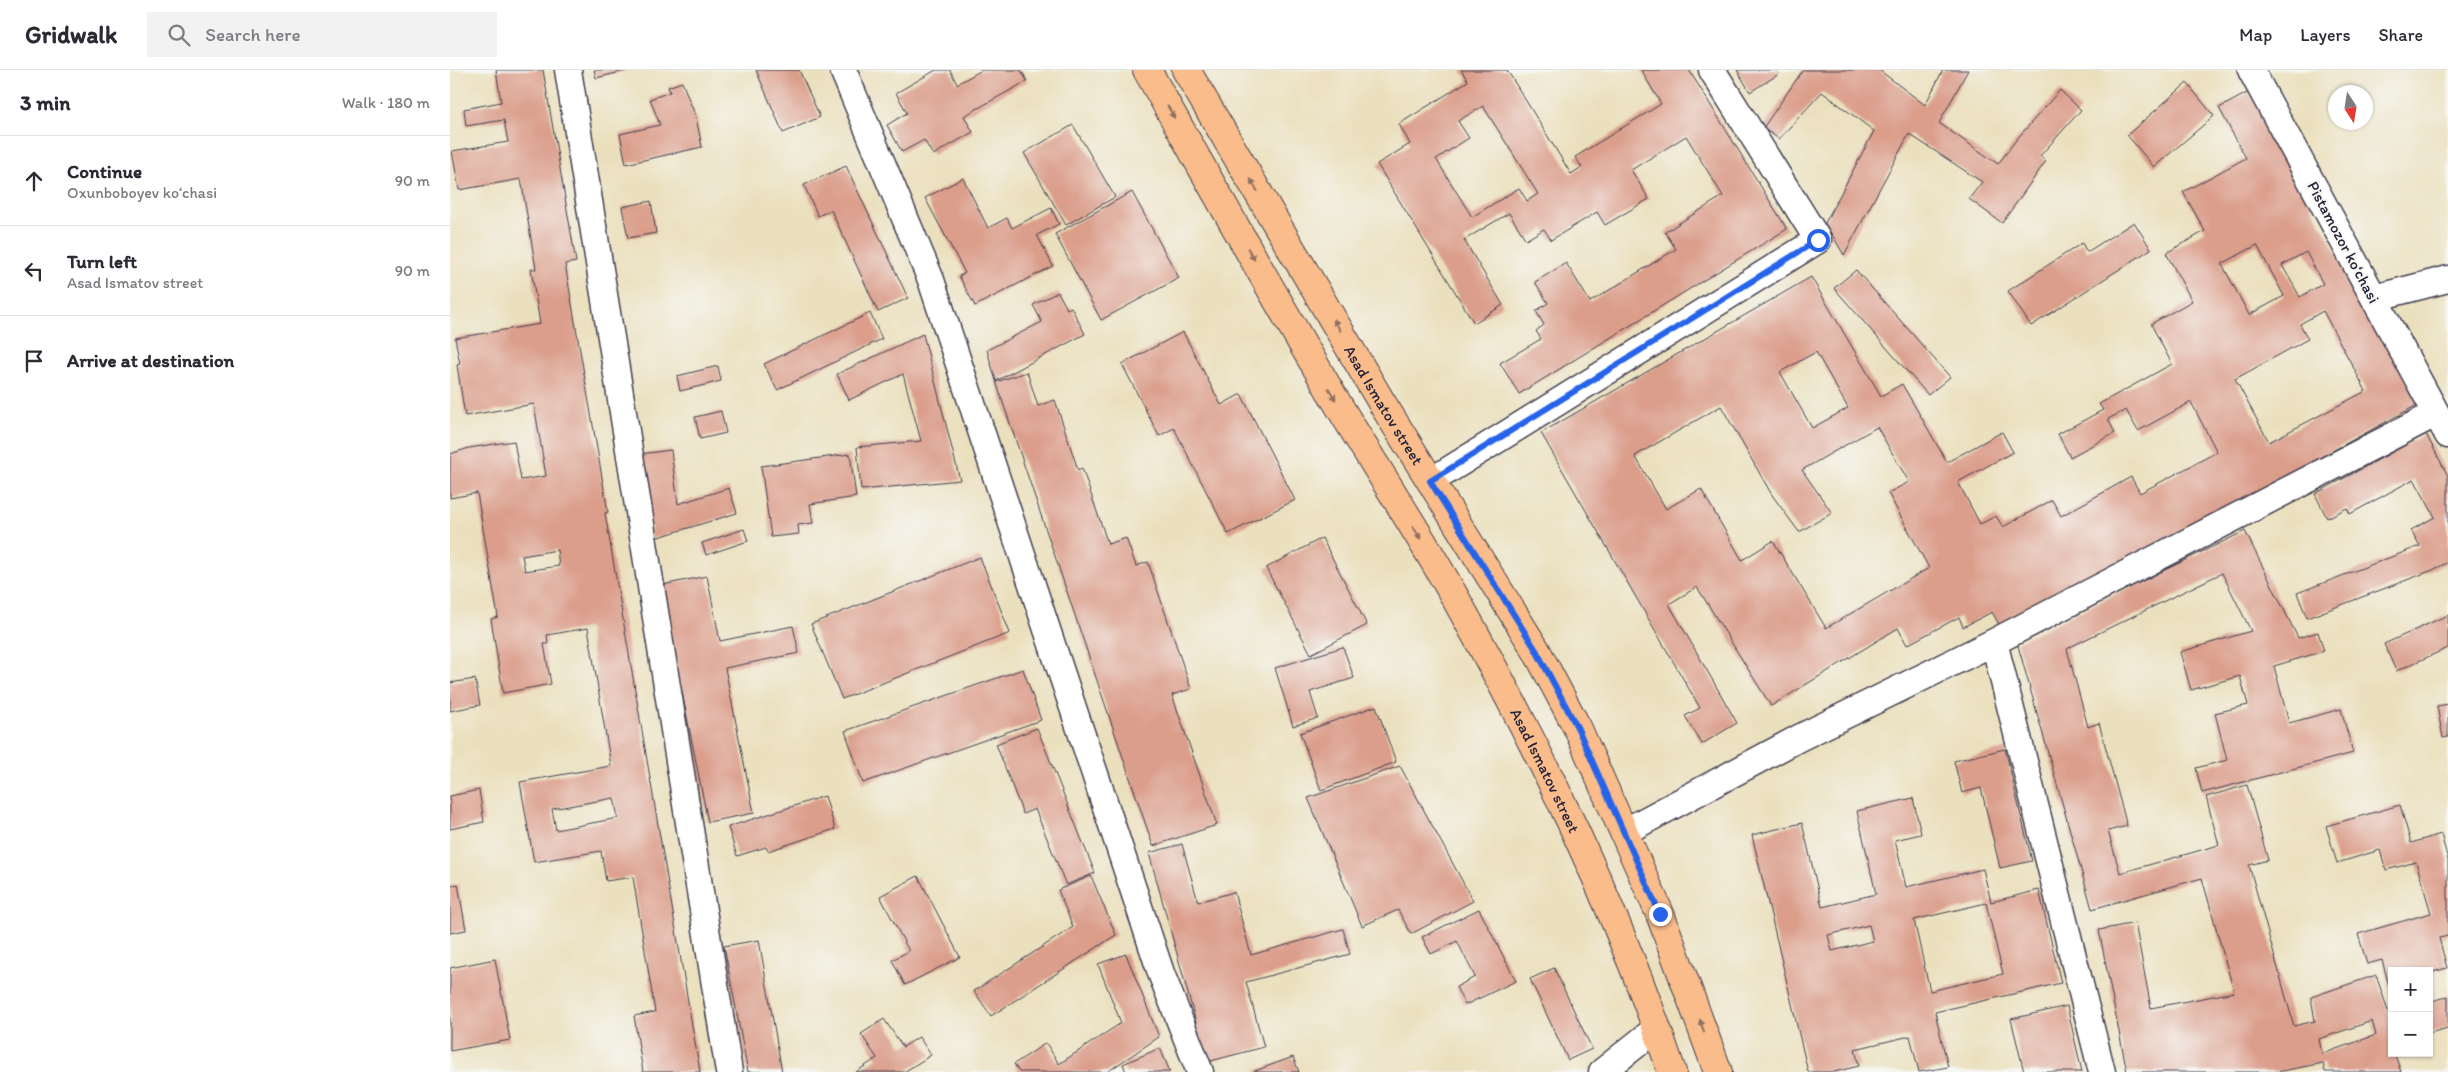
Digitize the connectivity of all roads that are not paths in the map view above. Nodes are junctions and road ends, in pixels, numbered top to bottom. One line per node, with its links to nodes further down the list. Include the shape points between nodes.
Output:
1 (568, 70): 14 (street)
2 (843, 70): 15 (street, via 931,280 1157,963)
3 (1147, 70): 13 (main road, Asad Ismatov street, one-way to 13, via 1320,374 1457,599 1587,853)
4 (1186, 70): 10 (main road, Asad Ismatov street, one-way to 4)
5 (1712, 70): 10 (street, via 1818,240)
6 (2251, 70): 8 (street, Pistamozor koʻchasi)
7 (2448, 279): 8 (street)
8 (2374, 298): 9 (street, Pistamozor koʻchasi)
9 (2442, 424): 11 (street)
10 (1430, 481): 12 (main road, Asad Ismatov street, via 1536,650 1578,729)
11 (1994, 642): 12 (street, via 1799,738); 19 (street)
12 (1624, 832): 18 (main road, Asad Ismatov street, one-way to 12, via 1660,914)
13 (1657, 1028): 16 (street); 17 (main road, Asad Ismatov street)
14 (729, 1072)
15 (1200, 1072)
16 (1602, 1072)
17 (1672, 1072)
18 (1718, 1072)
19 (2102, 1072)

